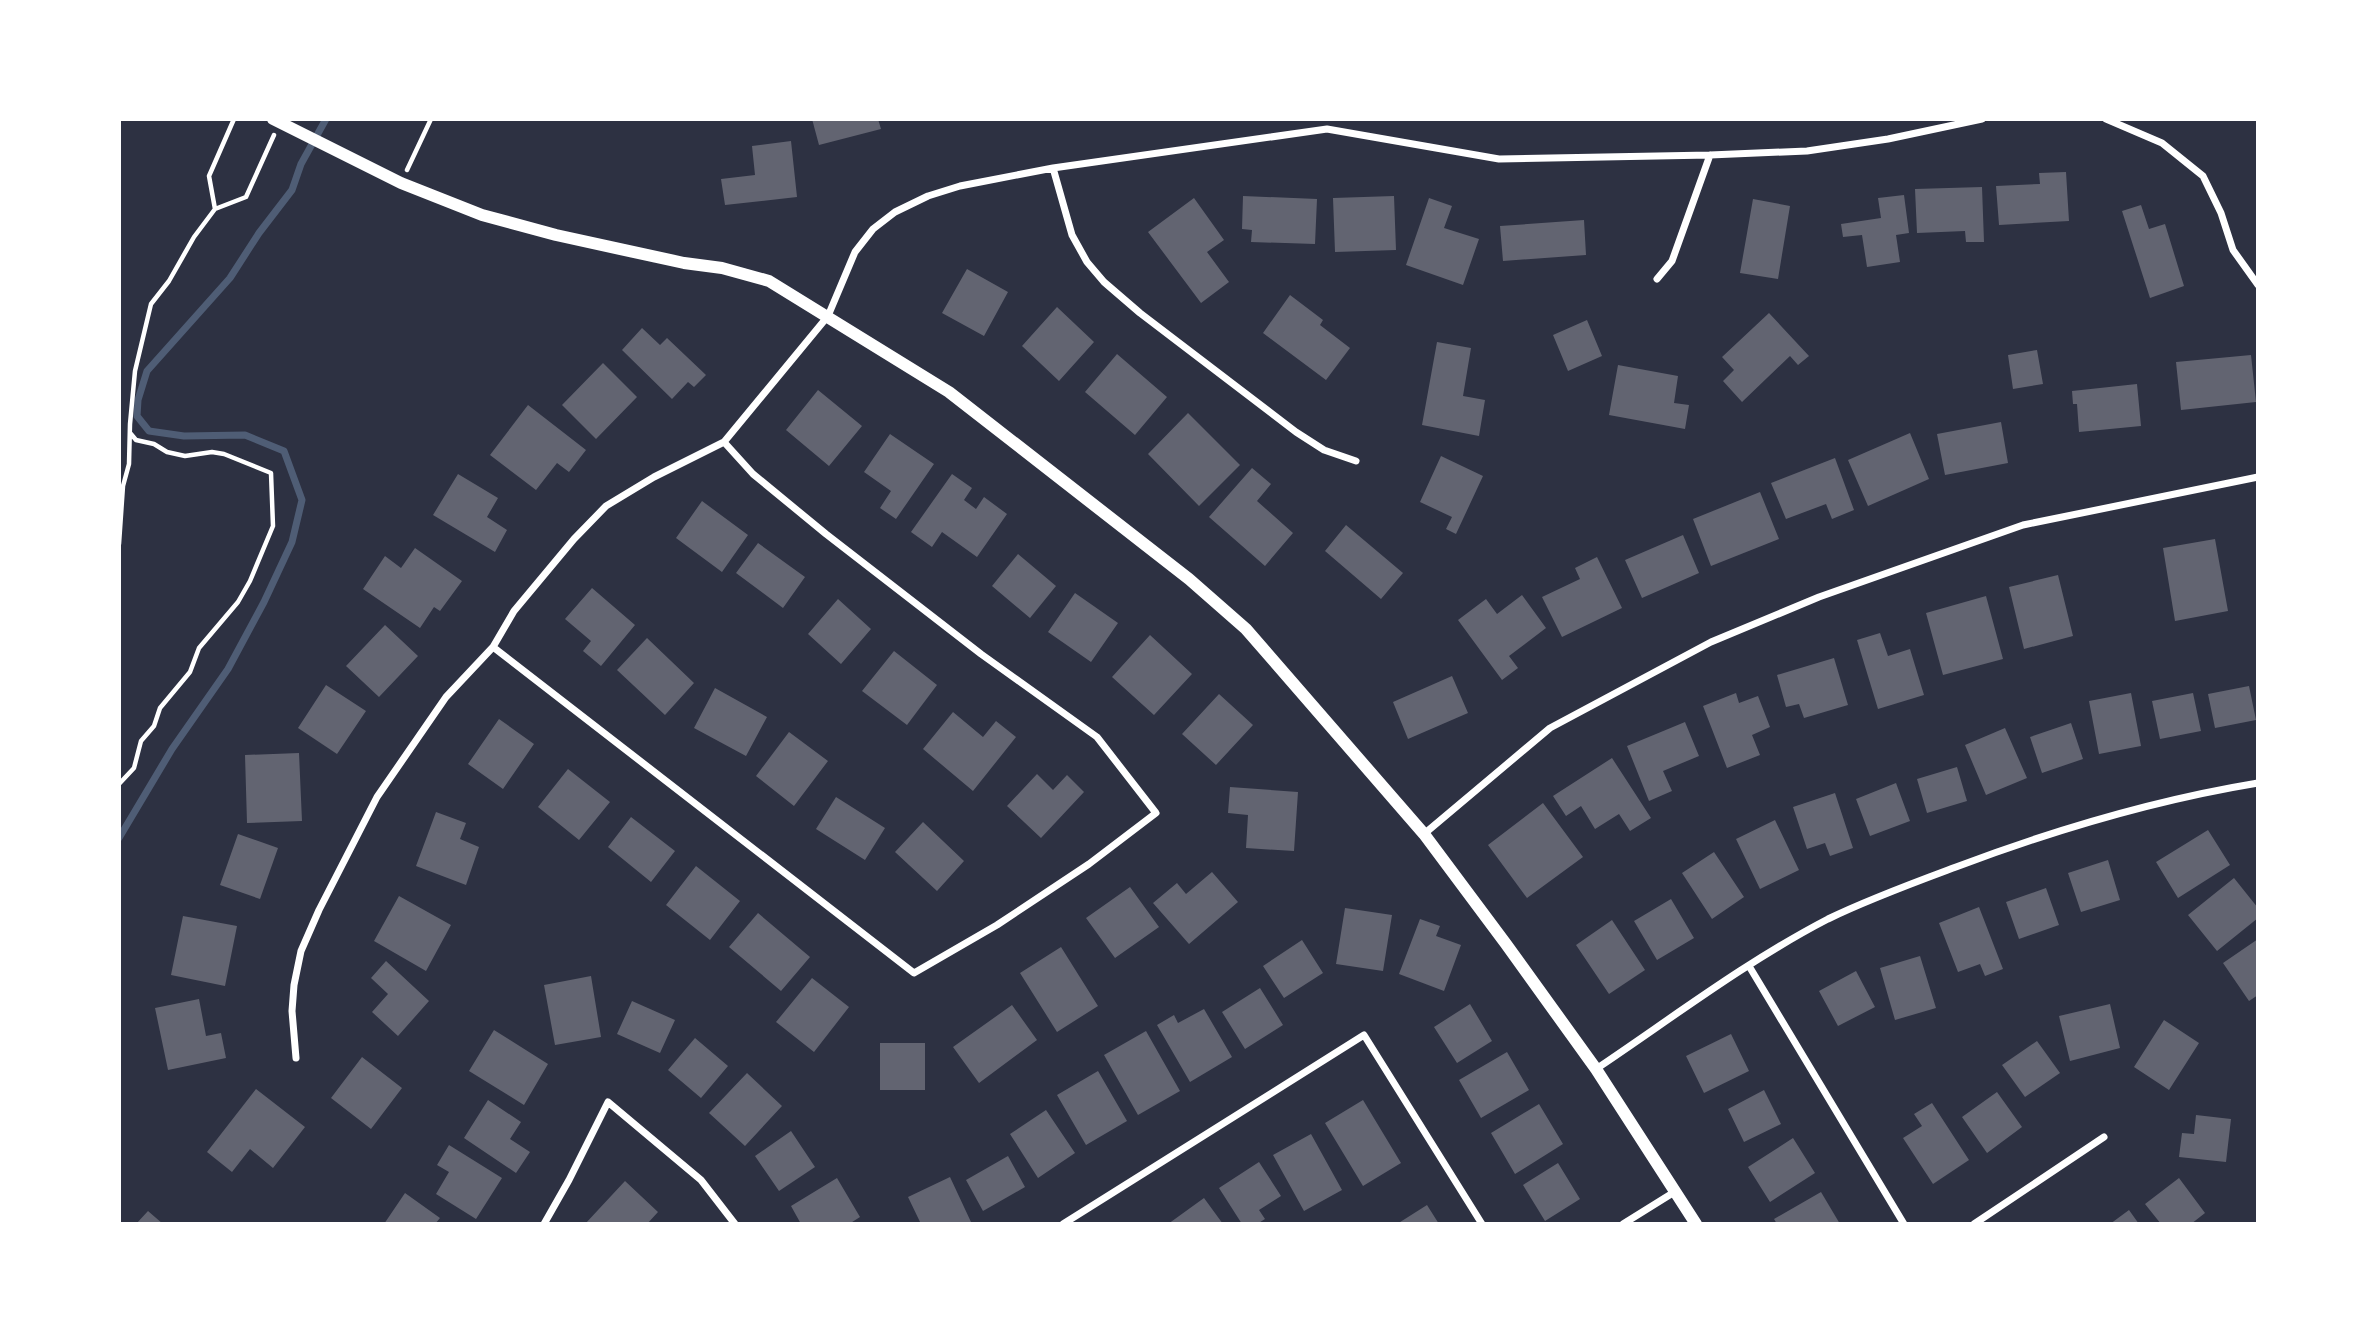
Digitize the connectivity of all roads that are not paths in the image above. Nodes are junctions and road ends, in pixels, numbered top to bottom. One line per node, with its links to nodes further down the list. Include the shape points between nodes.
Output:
1 (1982, 119): 4 (street, via 1807,151)
2 (2106, 119): 7 (street, via 2162,144 2203,176 2233,250)
3 (275, 124): 8 (street, via 482,215 769,281)
4 (1710, 155): 5 (street, via 1499,159 1327,129); 6 (street, via 1672,261)
5 (1053, 168): 8 (street, via 960,186 895,212 873,229 855,252); 10 (street, via 1072,235 1104,282 1296,432 1324,450)
6 (1657, 279)
7 (2258, 285)
8 (828, 316): 9 (street); 14 (street, via 949,392 1222,606)
9 (724, 442): 12 (street, via 607,506 514,611); 12 (street, via 752,474 825,534 1097,737 1156,813 1066,880 914,973)
10 (1356, 461)
11 (2258, 477): 14 (street, via 2023,525 1819,597 1711,642 1550,728)
12 (493, 647): 16 (street, via 446,697 377,797 319,910 301,951 294,985)
13 (2257, 784): 15 (street, via 2164,801 2035,838 1828,919)
14 (1423, 834): 17 (street)
15 (1749, 966): 17 (street); 26 (street)
16 (296, 1058)
17 (1596, 1069): 19 (street)
18 (2104, 1137): 27 (street)
19 (1676, 1191): 24 (street); 25 (street)
20 (544, 1224): 21 (street, via 608,1102 701,1180)
21 (736, 1224)
22 (1063, 1224): 23 (street, via 1364,1035)
23 (1482, 1224)
24 (1623, 1224)
25 (1696, 1224)
26 (1904, 1224)
27 (1974, 1224)

